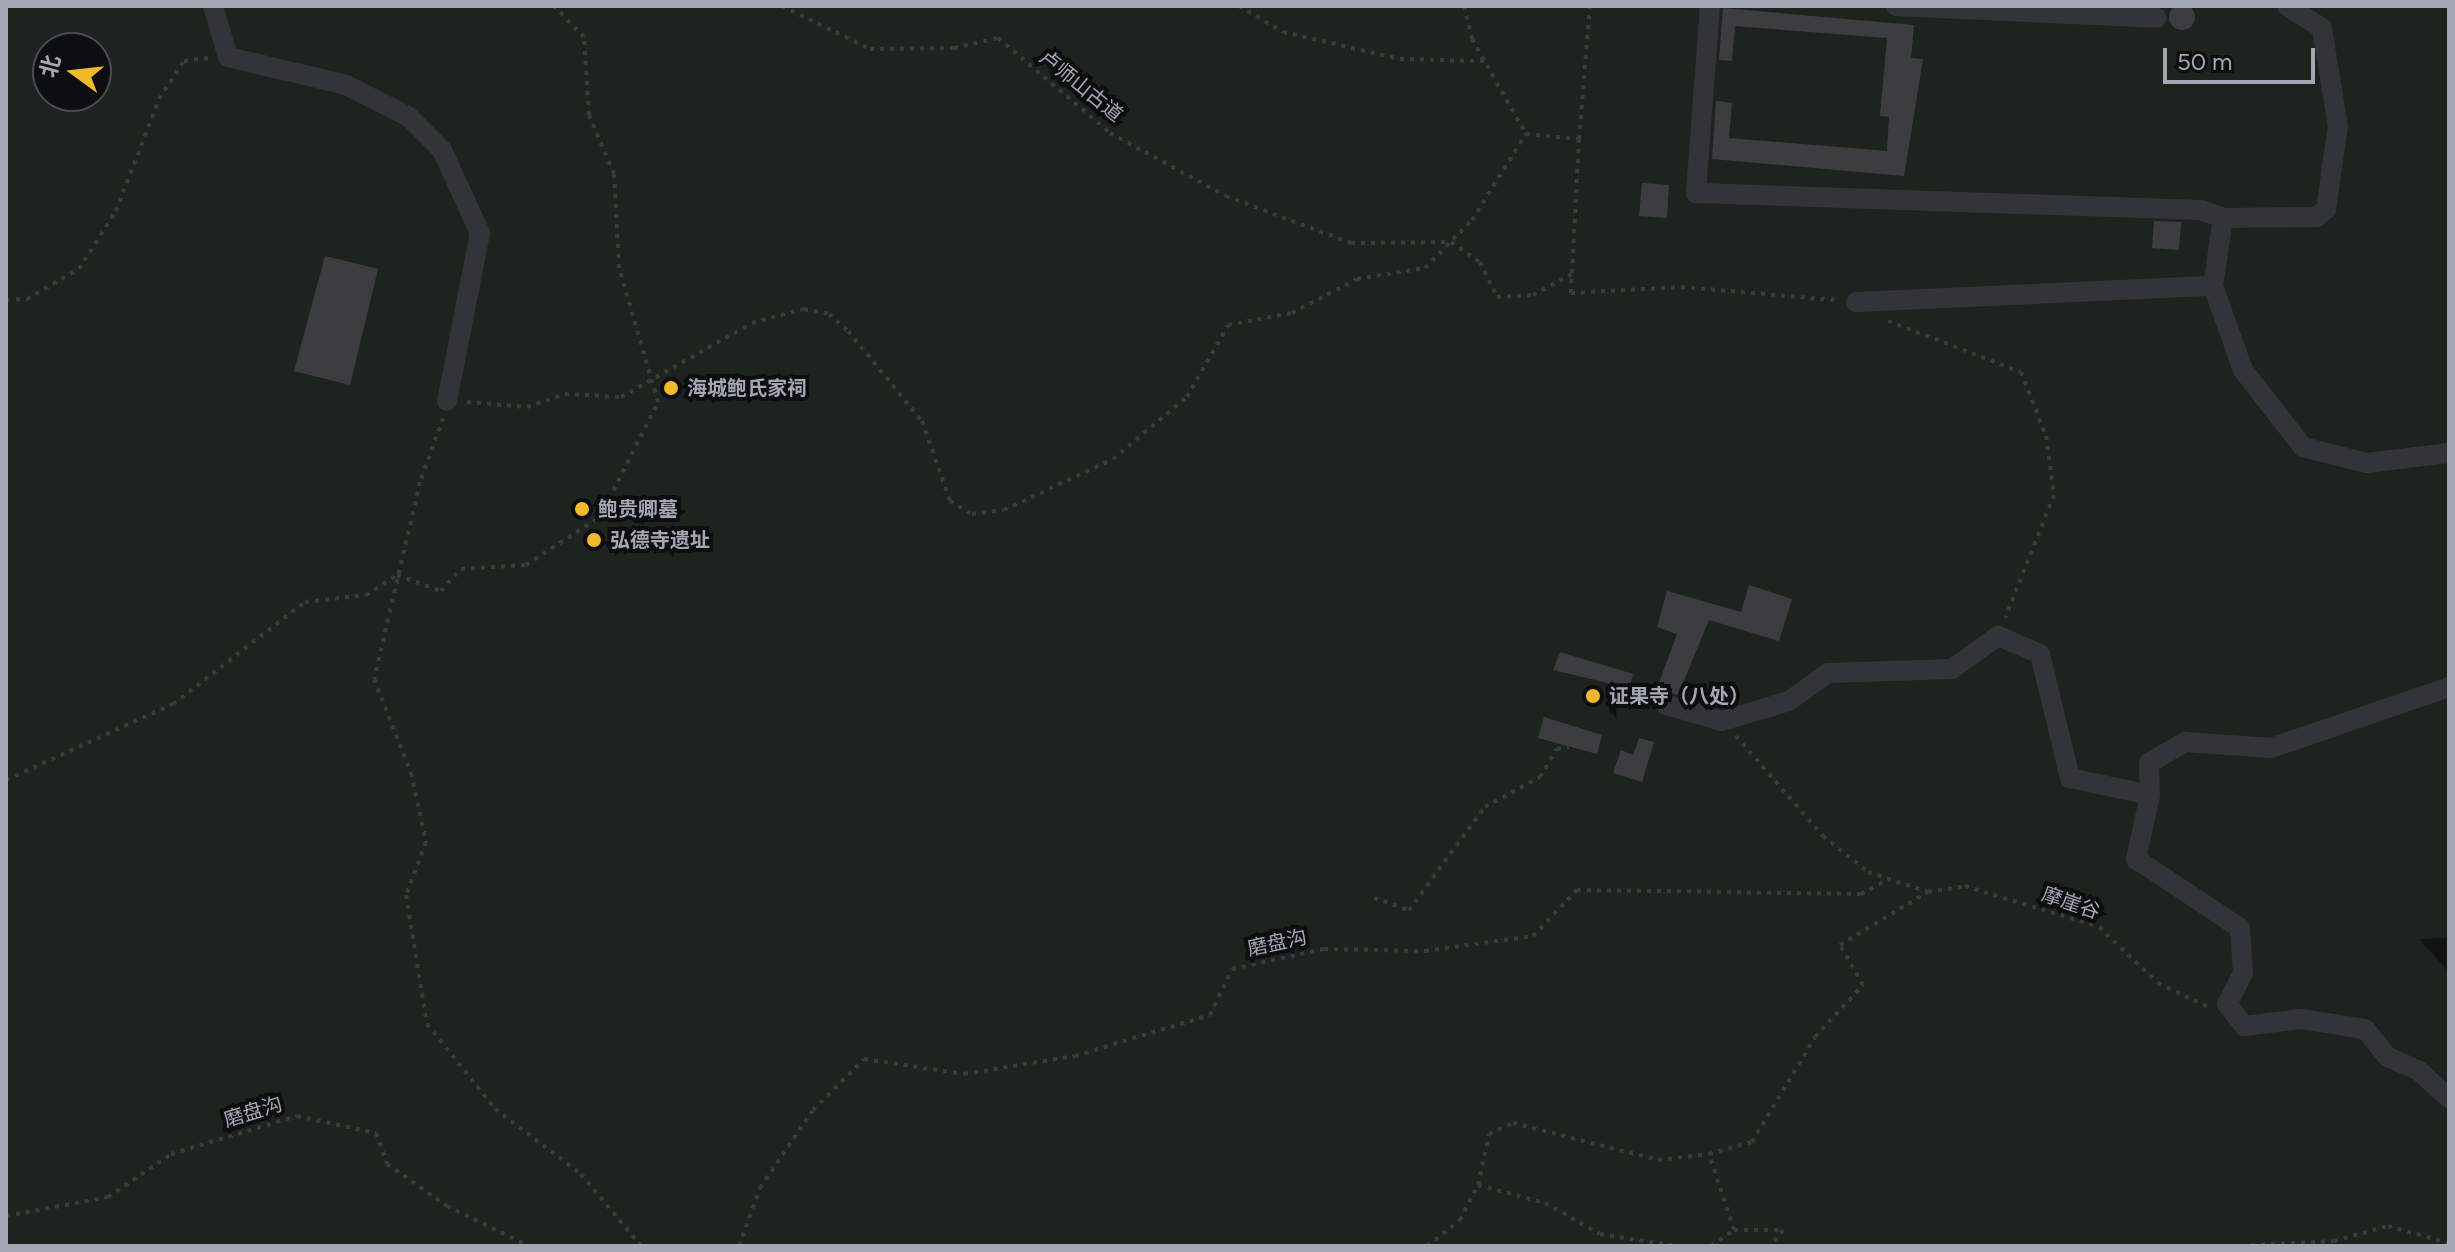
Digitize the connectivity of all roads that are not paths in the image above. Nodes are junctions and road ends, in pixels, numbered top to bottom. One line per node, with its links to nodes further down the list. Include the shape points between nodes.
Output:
1 (213, 6): 9 (lane, via 228,57 346,85 409,117 442,150 480,233)
2 (1710, 6): 6 (lane, via 1696,193 2201,210)
3 (1896, 6): 5 (lane)
4 (2287, 6): 6 (lane, via 2322,28 2338,126 2326,209 2317,217)
5 (2157, 18)
6 (2223, 218): 7 (lane)
7 (2213, 286): 8 (lane); 10 (lane, via 2243,370 2303,447 2367,463)
8 (1856, 302)
9 (447, 401)
10 (2449, 453)
11 (2449, 687): 13 (lane, via 2271,748 2185,742 2149,763)
12 (1666, 705): 13 (lane, via 1722,721 1789,701 1828,673 1952,669 1998,636 2040,654 2070,778)
13 (2150, 795): 14 (lane, via 2136,859 2240,928 2243,973 2227,1004 2244,1026 2302,1019 2365,1029 2388,1057 2419,1071)
14 (2449, 1098)

